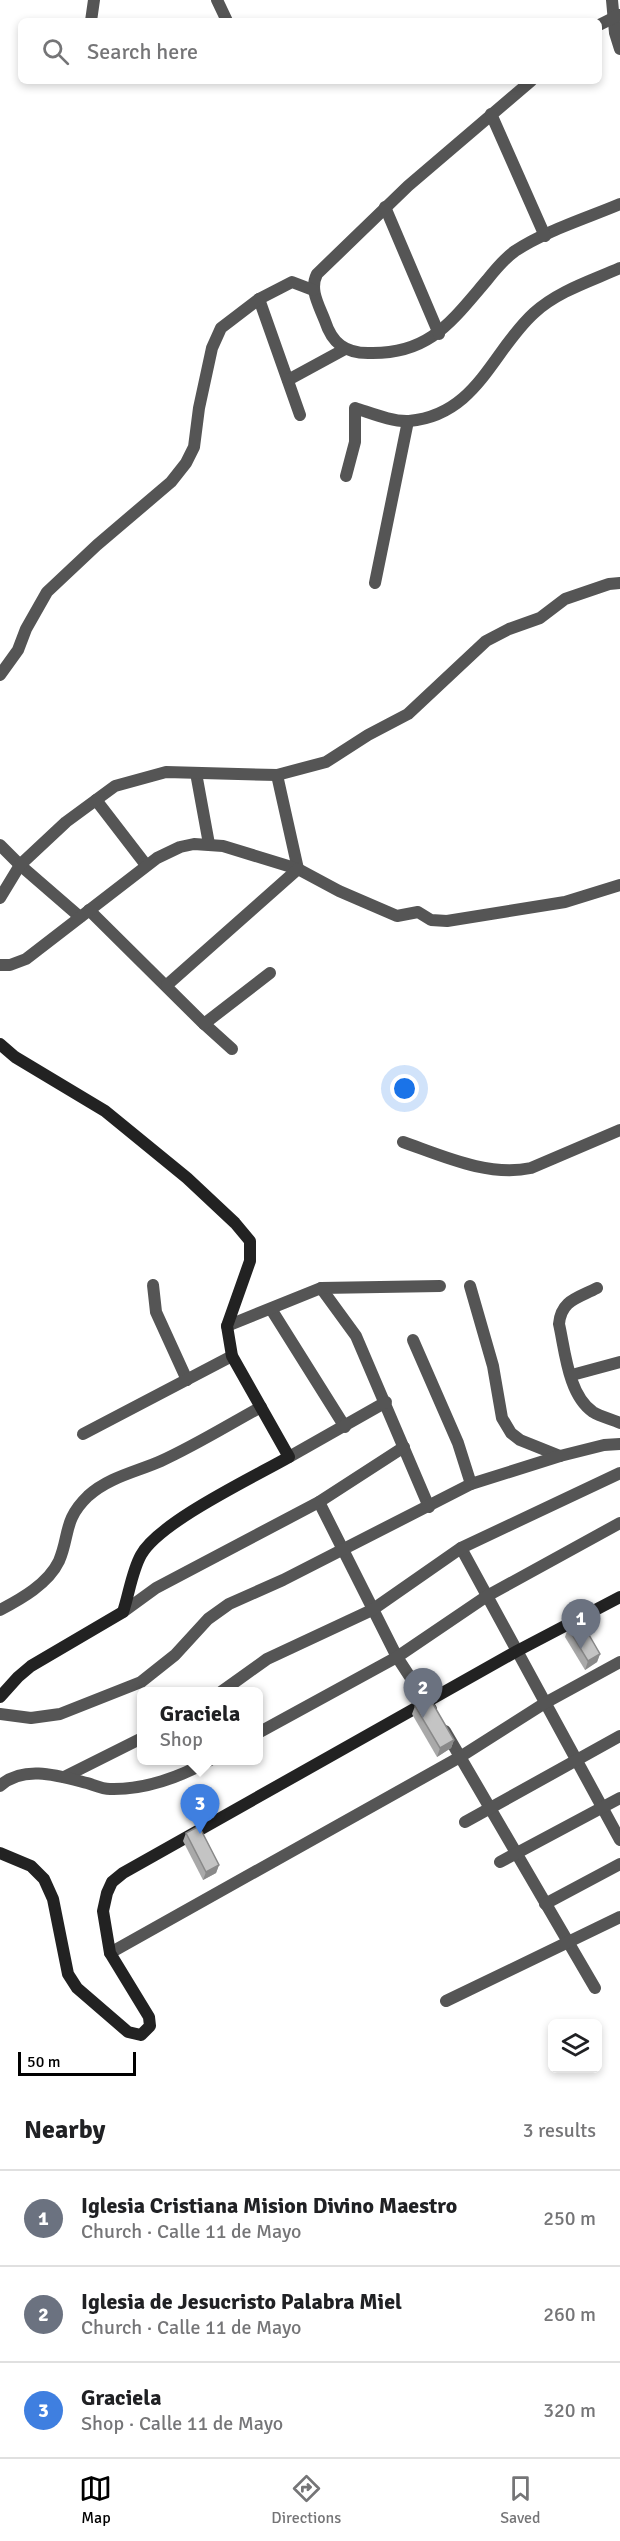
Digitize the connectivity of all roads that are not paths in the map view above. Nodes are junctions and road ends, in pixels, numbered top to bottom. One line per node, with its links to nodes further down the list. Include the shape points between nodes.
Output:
1 (94, 0): 5 (street)
2 (217, 0): 6 (street)
3 (612, 0): 4 (street)
4 (617, 16): 7 (street); 8 (street)
5 (91, 18)
6 (226, 18)
7 (602, 24)
8 (620, 48)
9 (527, 84): 10 (street)
10 (491, 114): 12 (street); 13 (street)
11 (620, 204): 13 (street)
12 (385, 207): 15 (street, via 321,269); 17 (street)
13 (545, 236): 17 (street, via 513,252)
14 (620, 268): 21 (street, via 550,300 533,314 479,384 455,405)
15 (313, 290): 16 (street, via 292,282); 18 (street, via 328,332)
16 (259, 299): 19 (street); 25 (street, via 226,322 217,334 199,408 195,447 186,463 171,482 47,592 18,650)
17 (439, 333): 18 (street, via 407,350 374,354)
18 (345, 349): 19 (street)
19 (288, 380): 20 (street)
20 (300, 415)
21 (408, 421): 22 (street, via 355,408 355,442); 23 (street)
22 (346, 476)
23 (375, 583)
24 (620, 583): 27 (street, via 565,599 540,618 486,641 408,714 326,762)
25 (0, 675)
26 (196, 772): 27 (street); 28 (street, via 166,772 115,786); 29 (street)
27 (278, 775): 33 (street)
28 (96, 800): 31 (street); 32 (street, via 66,822)
29 (209, 844): 31 (street, via 180,847); 33 (street)
30 (0, 845): 32 (street)
31 (146, 865): 36 (street)
32 (20, 866): 35 (street); 36 (street)
33 (298, 869): 34 (street, via 383,911 398,916 418,912 431,920 447,921 565,902); 39 (street)
34 (620, 885)
35 (0, 898)
36 (85, 913): 37 (street, via 26,959); 39 (street)
37 (0, 965)
38 (270, 973): 40 (street)
39 (167, 985): 40 (street)
40 (204, 1024): 42 (street)
41 (0, 1044): 51 (street, via 15,1058 105,1111 187,1178 250,1241 250,1261)
42 (232, 1049)
43 (620, 1130): 44 (street, via 519,1171 461,1163)
44 (403, 1142)
45 (153, 1285): 56 (street, via 160,1323)
46 (440, 1286): 48 (street)
47 (470, 1286): 64 (street, via 494,1366 502,1418 519,1440)
48 (321, 1288): 50 (street); 57 (street, via 356,1336)
49 (597, 1288): 55 (street, via 564,1304 560,1314)
50 (271, 1309): 51 (street); 60 (street)
51 (227, 1326): 53 (street)
52 (412, 1340): 67 (street, via 458,1443)
53 (232, 1356): 56 (street); 58 (street)
54 (620, 1362): 55 (street)
55 (572, 1375): 59 (street, via 582,1401 593,1412)
56 (187, 1380): 61 (street)
57 (386, 1402): 60 (street); 63 (street)
58 (261, 1407): 65 (street); 75 (street, via 161,1461 113,1479 90,1495 74,1511 59,1561 49,1577)
59 (620, 1423)
60 (345, 1427): 65 (street)
61 (83, 1434)
62 (620, 1444): 64 (street)
63 (404, 1447): 68 (street); 69 (street)
64 (560, 1456): 67 (street)
65 (290, 1457): 77 (street, via 191,1512 150,1542 140,1556)
66 (620, 1473): 72 (street)
67 (471, 1484): 69 (street)
68 (319, 1502): 71 (street); 77 (street, via 156,1588)
69 (429, 1507): 71 (street)
70 (620, 1523): 73 (street)
71 (343, 1548): 76 (street); 85 (street, via 229,1604 141,1682 60,1714 31,1718)
72 (461, 1548): 73 (street); 76 (street)
73 (487, 1596): 78 (street); 79 (street)
74 (620, 1597): 78 (street)
75 (0, 1610)
76 (372, 1610): 79 (street); 81 (street, via 267,1659)
77 (123, 1612): 82 (street, via 31,1666)
78 (517, 1651): 83 (street); 84 (street)
79 (397, 1657): 83 (street); 86 (street)
80 (620, 1662): 84 (street)
81 (228, 1687)
82 (0, 1697)
83 (427, 1702): 89 (street); 106 (street, via 123,1873 106,1893 103,1911)
84 (545, 1703): 89 (street); 90 (street)
85 (0, 1714)
86 (263, 1730)
87 (620, 1736): 90 (street)
88 (137, 1740): 92 (street)
89 (460, 1757): 95 (street); 106 (street)
90 (577, 1761): 95 (street); 96 (street)
91 (201, 1765): 92 (street, via 166,1781 108,1789)
92 (64, 1777): 93 (street, via 30,1773 16,1775)
93 (0, 1786)
94 (620, 1798): 96 (street)
95 (489, 1808): 97 (street); 100 (street)
96 (603, 1808): 98 (street); 100 (street)
97 (465, 1822)
98 (620, 1840)
99 (0, 1853): 106 (street, via 31,1866 44,1879 53,1899 68,1974 77,1988 128,2032 141,2035 150,2026 148,2017)
100 (516, 1853): 101 (street); 103 (street)
101 (500, 1862)
102 (620, 1864): 103 (street)
103 (545, 1904): 105 (street)
104 (620, 1917): 105 (street)
105 (568, 1941): 107 (street); 108 (street)
106 (110, 1953)
107 (595, 1988)
108 (446, 2001)

